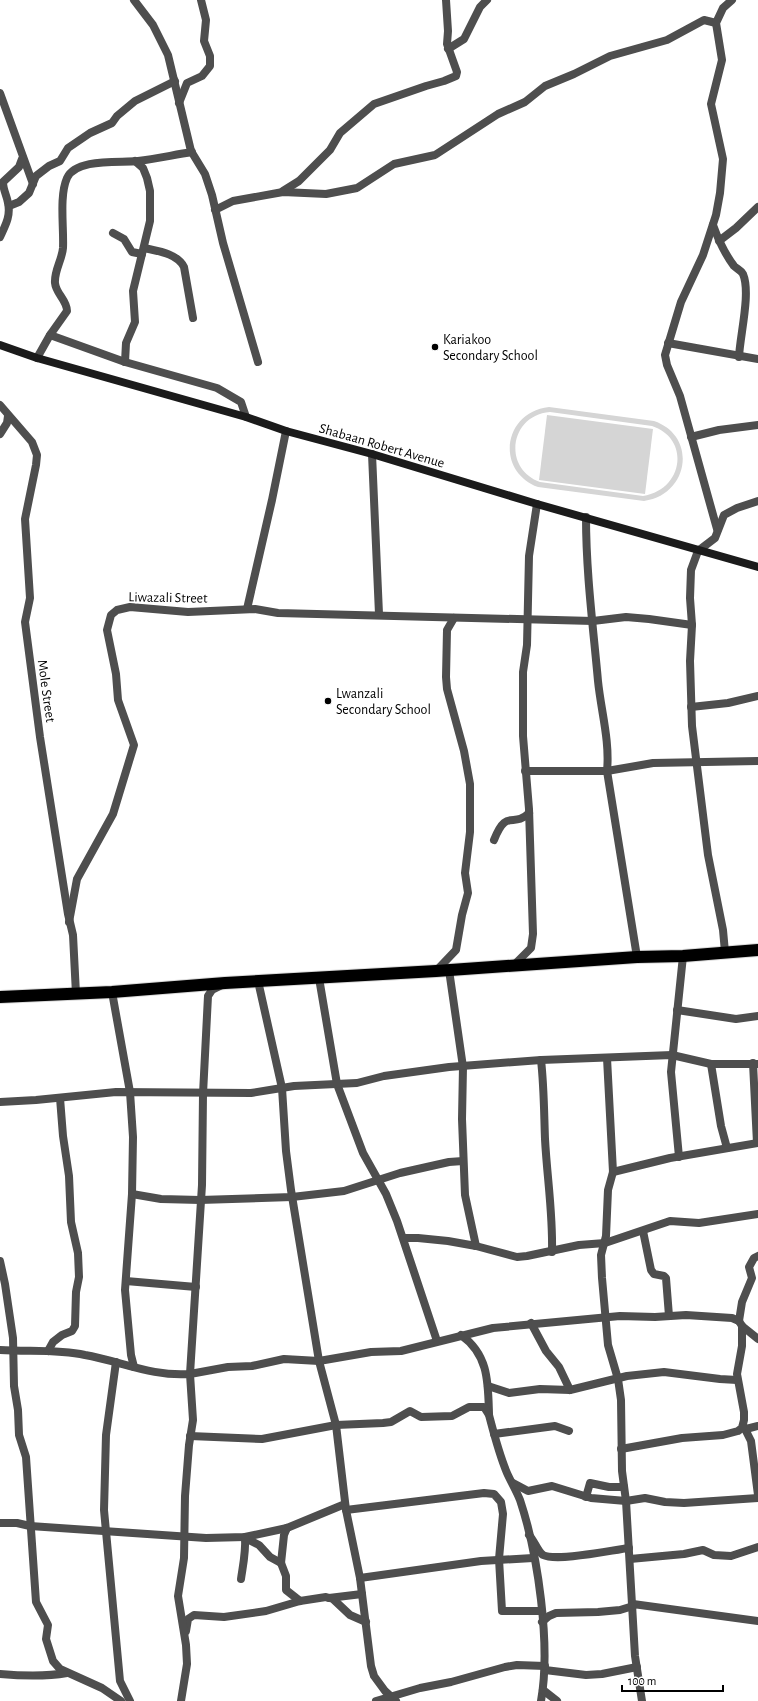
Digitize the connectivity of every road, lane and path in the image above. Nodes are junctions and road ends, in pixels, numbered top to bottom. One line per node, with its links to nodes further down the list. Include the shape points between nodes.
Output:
1 (134, 0): 8 (street, via 163,44)
2 (202, 0): 10 (street, via 206,20 204,41 210,56 210,66 202,76 187,83)
3 (446, 0): 7 (street)
4 (487, 0): 7 (street, via 480,7 464,39)
5 (732, 0): 6 (street, via 723,8)
6 (716, 23): 15 (street, via 704,20 660,43 610,56 545,86 525,102 498,114 435,155 394,164 357,188 322,195); 19 (street, via 722,60 711,104 724,165)
7 (448, 49): 15 (street, via 457,72 455,77 374,104 340,133 330,150 316,164)
8 (175, 81): 10 (street); 14 (street, via 135,101 112,123 77,141 65,151 60,161 36,176)
9 (0, 94): 12 (street)
10 (179, 103): 11 (street)
11 (192, 152): 13 (street); 18 (street, via 205,174)
12 (22, 159): 14 (street); 16 (street, via 19,167 3,182)
13 (135, 161): 23 (street, via 146,172 150,191 150,221); 25 (street, via 81,166 71,172 66,179 63,249 55,282 57,292 67,307)
14 (33, 184): 16 (street, via 29,193 19,202)
15 (282, 192): 18 (street, via 233,202)
16 (9, 206): 21 (street)
17 (758, 207): 22 (street)
18 (215, 210): 32 (street)
19 (713, 225): 22 (street); 26 (street, via 681,302)
20 (113, 233): 23 (street, via 124,239 132,252)
21 (0, 237)
22 (719, 241): 28 (street, via 744,279 745,306)
23 (143, 251): 24 (street, via 167,253 181,262); 31 (street, via 133,291 135,322 126,343)
24 (193, 318)
25 (50, 335): 29 (street); 31 (street)
26 (668, 343): 28 (street); 39 (street, via 665,355 667,365 680,396)
27 (0, 345): 29 (street, Shabaan Robert Avenue)
28 (739, 357): 30 (street)
29 (37, 358): 35 (street, Shabaan Robert Avenue)
30 (758, 359)
31 (125, 362): 35 (street, via 217,388 241,402)
32 (258, 362)
33 (0, 405): 34 (street, Mole Street)
34 (8, 416): 38 (street); 63 (street, Mole Street, via 32,442 37,455 25,519 30,598 25,622)
35 (246, 417): 37 (street, Shabaan Robert Avenue)
36 (758, 425): 39 (street)
37 (286, 431): 40 (street, Shabaan Robert Avenue); 49 (street)
38 (0, 434)
39 (691, 437): 44 (street)
40 (372, 454): 42 (street, Shabaan Robert Avenue); 50 (street)
41 (758, 501): 43 (street)
42 (537, 504): 45 (street, Shabaan Robert Avenue); 52 (street, via 529,556)
43 (737, 508): 44 (street); 46 (street, via 724,515)
44 (713, 511): 46 (street)
45 (586, 517): 47 (street, Shabaan Robert Avenue); 53 (street, via 587,566)
46 (717, 529): 47 (street, via 713,540)
47 (698, 551): 48 (street, Shabaan Robert Avenue); 54 (street, via 691,570)
48 (758, 567)
49 (247, 610): 50 (street, Liwazali Street, via 278,613); 63 (street, Liwazali Street, via 188,612 130,607 117,610 111,615 107,630 116,674 118,700 134,745 113,814 77,879)
50 (379, 614): 51 (street, Liwazali Street)
51 (454, 618): 52 (street, Liwazali Street); 70 (street, via 446,630 446,677 470,784 470,832 465,873 468,893 456,950)
52 (527, 619): 53 (street, Liwazali Street); 59 (street, via 523,672)
53 (593, 621): 54 (street, Liwazali Street, via 626,617); 60 (street, via 608,751)
54 (692, 625): 56 (street)
55 (758, 696): 56 (street)
56 (692, 707): 58 (street)
57 (758, 761): 58 (street)
58 (696, 763): 60 (street, via 653,763); 64 (street, via 709,862 724,930)
59 (525, 771): 60 (street); 61 (street)
60 (607, 771): 67 (street)
61 (529, 813): 62 (street, via 524,818 502,823); 68 (street, via 532,944)
62 (494, 840)
63 (69, 922): 75 (street, Mole Street, via 73,935)
64 (725, 952): 65 (highway); 66 (highway)
65 (757, 952)
66 (683, 956): 67 (highway); 77 (street)
67 (637, 957): 68 (highway)
68 (513, 966): 69 (highway)
69 (449, 970): 70 (highway); 84 (street)
70 (436, 971): 71 (highway)
71 (319, 978): 72 (highway); 85 (street)
72 (258, 981): 73 (highway); 86 (street)
73 (225, 983): 74 (highway); 88 (street, via 212,990 208,996)
74 (112, 992): 75 (highway); 87 (street)
75 (76, 994): 76 (highway)
76 (0, 997)
77 (677, 1010): 78 (street, via 736,1019); 79 (street)
78 (758, 1016)
79 (672, 1055): 80 (street); 83 (street); 93 (street, via 672,1090)
80 (606, 1058): 81 (street); 95 (street)
81 (540, 1060): 84 (street); 105 (street, via 545,1093 545,1139 552,1202)
82 (755, 1063): 83 (street); 91 (street)
83 (711, 1064): 92 (street, via 720,1126)
84 (464, 1066): 85 (street); 94 (street)
85 (337, 1084): 86 (street); 96 (street, via 363,1153)
86 (282, 1088): 88 (street, via 251,1093); 98 (street)
87 (130, 1092): 88 (street); 89 (street); 97 (street, via 133,1136)
88 (203, 1094): 99 (street)
89 (60, 1098): 90 (street); 119 (street, via 69,1176 71,1222 78,1253 79,1277 76,1292 76,1326 54,1342)
90 (0, 1102)
91 (757, 1143): 92 (street)
92 (726, 1148): 93 (street)
93 (679, 1157): 95 (street)
94 (463, 1161): 96 (street, via 422,1167); 104 (street, via 467,1208)
95 (613, 1172): 103 (street, via 608,1190)
96 (378, 1180): 98 (street, via 344,1191); 102 (street)
97 (132, 1194): 99 (street, via 162,1199); 108 (street)
98 (292, 1197): 99 (street); 120 (street)
99 (200, 1200): 109 (street)
100 (758, 1214): 101 (street, via 699,1223 670,1221)
101 (643, 1231): 103 (street); 110 (street, via 651,1270 654,1274 666,1278)
102 (404, 1238): 104 (street); 116 (street)
103 (605, 1243): 105 (street, via 592,1243); 111 (street, via 601,1261)
104 (476, 1246): 105 (street, via 517,1257)
105 (552, 1252)
106 (758, 1256): 113 (street, via 749,1267 752,1278 742,1302)
107 (0, 1261): 118 (street)
108 (126, 1281): 109 (street); 122 (street, via 125,1295)
109 (196, 1287): 123 (street)
110 (669, 1316): 111 (street); 113 (street, via 727,1317)
111 (606, 1317): 112 (street); 124 (street, via 608,1345)
112 (531, 1323): 114 (street); 127 (street, via 546,1351 559,1367)
113 (741, 1323): 115 (street); 125 (street, via 742,1346)
114 (461, 1335): 116 (street); 126 (street, via 475,1347 485,1368)
115 (758, 1339)
116 (437, 1341): 120 (street, via 401,1351 371,1352)
117 (0, 1350): 118 (street)
118 (13, 1351): 119 (street); 143 (street, via 19,1435 26,1457)
119 (48, 1351): 121 (street, via 84,1354)
120 (319, 1361): 123 (street, via 284,1359); 129 (street)
121 (116, 1362): 122 (street); 145 (street, via 106,1435 104,1510)
122 (134, 1367): 123 (street, via 164,1374)
123 (190, 1374): 134 (street, via 193,1420)
124 (618, 1379): 125 (street, via 664,1372); 127 (street); 135 (street, via 621,1400)
125 (737, 1380): 131 (street, via 744,1412)
126 (488, 1386): 127 (street, via 513,1394 540,1390); 128 (street)
127 (570, 1390)
128 (489, 1414): 129 (street, via 481,1406 469,1407 452,1416 421,1417 410,1411 391,1422); 133 (street)
129 (336, 1426): 134 (street, via 262,1439); 141 (street)
130 (758, 1426): 131 (street)
131 (744, 1427): 135 (street, via 732,1433 682,1438); 138 (street, via 751,1441)
132 (569, 1431): 133 (street, via 555,1426)
133 (494, 1434): 136 (street)
134 (190, 1436): 146 (street)
135 (621, 1449): 137 (street)
136 (513, 1483): 139 (street, via 528,1491 552,1486); 147 (street)
137 (624, 1487): 139 (street, via 590,1483); 140 (street)
138 (758, 1496): 140 (street, via 692,1503 645,1498)
139 (586, 1497): 140 (street)
140 (626, 1501): 150 (street)
141 (346, 1507): 144 (street); 152 (street, via 491,1493 502,1506); 155 (street)
142 (0, 1523): 143 (street)
143 (30, 1526): 145 (street); 168 (street, via 36,1604 48,1625 46,1639 53,1661)
144 (286, 1528): 148 (street); 154 (street)
145 (107, 1531): 146 (street); 173 (street, via 120,1681)
146 (185, 1535): 148 (street); 165 (street, via 178,1596)
147 (529, 1535): 150 (street, via 546,1556 587,1555); 151 (street)
148 (245, 1538): 154 (street, via 262,1547 266,1554); 156 (street, via 246,1553 242,1562)
149 (758, 1547): 153 (street, via 731,1556 711,1555 703,1550)
150 (629, 1548): 153 (street)
151 (533, 1558): 152 (street); 161 (street)
152 (499, 1559): 155 (street); 161 (street, via 502,1611)
153 (630, 1559): 160 (street)
154 (281, 1563): 159 (street, via 286,1576 286,1591)
155 (360, 1578): 157 (street)
156 (241, 1579)
157 (362, 1594): 158 (street); 163 (street)
158 (328, 1598): 159 (street); 163 (street, via 333,1599 350,1615)
159 (300, 1601): 165 (street, via 266,1611 224,1616 194,1615 188,1619)
160 (633, 1605): 162 (street); 164 (street, via 620,1610 556,1613); 166 (street)
161 (541, 1611): 164 (street)
162 (758, 1621)
163 (366, 1622): 171 (street, via 373,1674 385,1692)
164 (542, 1622): 167 (street)
165 (186, 1645): 174 (street, via 187,1664)
166 (636, 1667): 167 (street, via 586,1675); 178 (street)
167 (545, 1668): 170 (street); 171 (street, via 517,1665 506,1667 420,1688)
168 (67, 1673): 169 (street, via 30,1677); 172 (street, via 102,1688)
169 (0, 1674)
170 (543, 1690): 176 (street); 177 (street)
171 (394, 1699): 175 (street)
172 (121, 1701)
173 (130, 1701)
174 (181, 1701)
175 (376, 1701)
176 (541, 1701)
177 (557, 1701)
178 (642, 1701)

